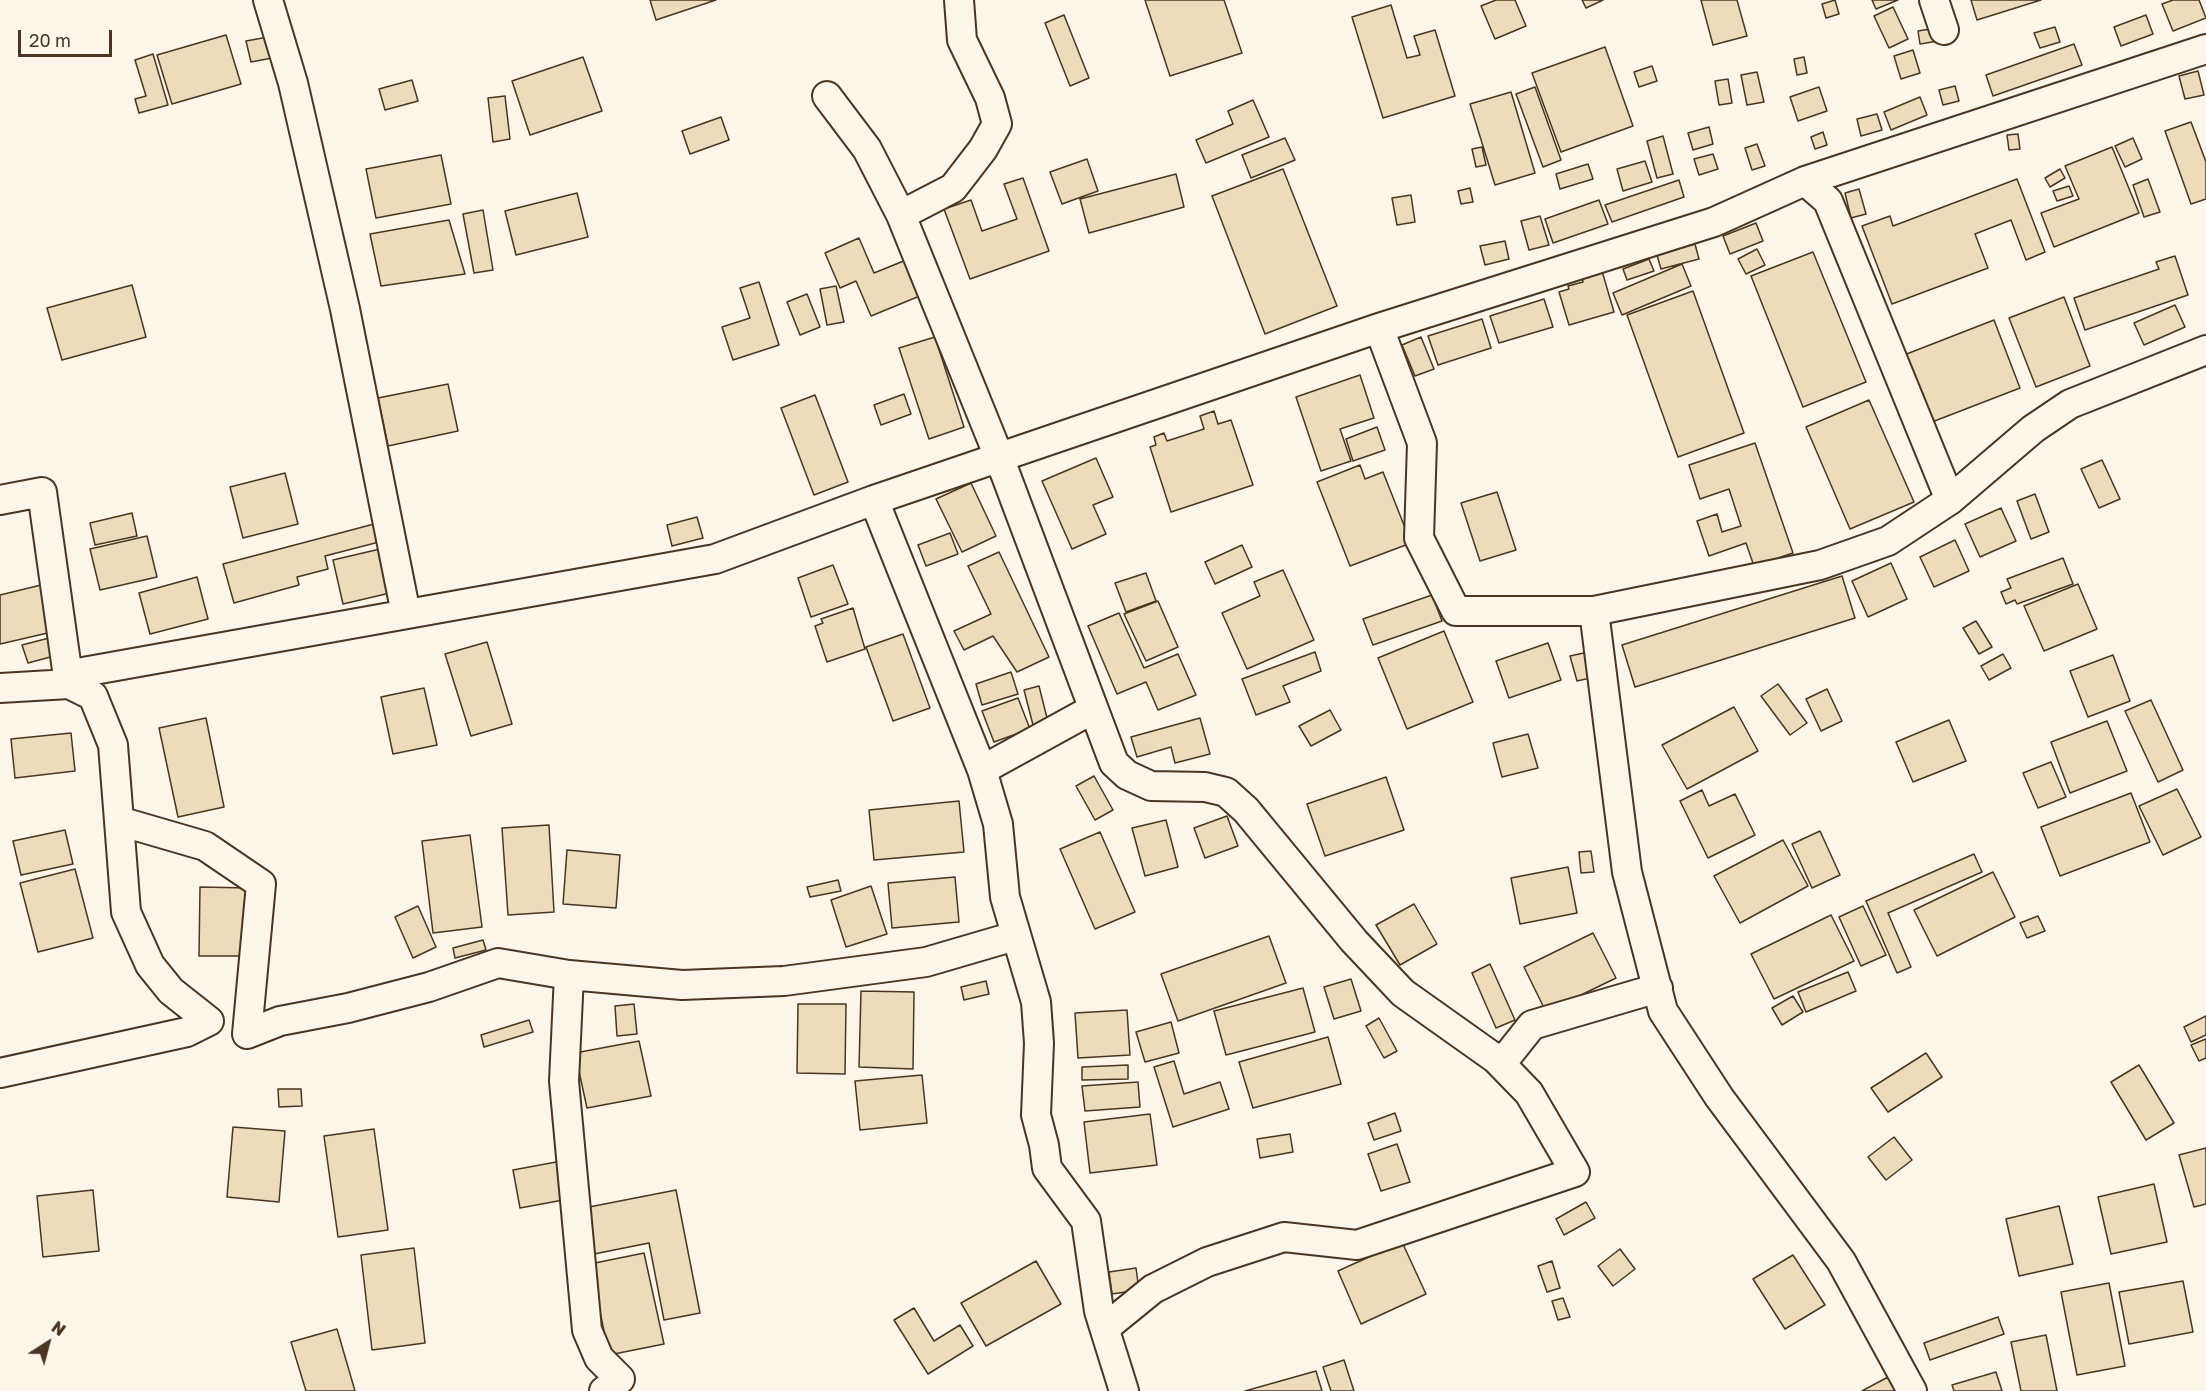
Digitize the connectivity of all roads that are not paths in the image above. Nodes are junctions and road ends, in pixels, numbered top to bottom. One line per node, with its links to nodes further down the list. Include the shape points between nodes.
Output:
1 (268, 0): 16 (street, via 292,83 345,309)
2 (959, 0): 8 (street, via 962,40 990,98 997,124 953,188)
3 (1934, 0): 4 (street)
4 (1944, 30)
5 (2206, 49): 7 (street)
6 (827, 96): 8 (street, via 867,149)
7 (1805, 181): 9 (street, via 1714,222); 14 (street, via 1828,201)
8 (901, 215): 11 (street)
9 (1379, 328): 11 (street); 15 (street, via 1422,443 1419,538 1456,611)
10 (2206, 351): 14 (street, via 2070,404 2033,429)
11 (999, 457): 13 (street); 19 (street)
12 (0, 500): 17 (street, via 42,492)
13 (874, 500): 16 (street, via 715,559); 20 (street)
14 (1950, 500): 15 (street, via 1888,541 1820,565)
15 (1594, 610): 24 (street, via 1627,872)
16 (406, 614): 17 (street, via 83,672)
17 (69, 684): 18 (street); 21 (street, via 93,696 113,745)
18 (0, 688)
19 (1093, 709): 20 (street); 25 (street, via 1113,763 1127,775 1151,786 1205,787 1226,792 1246,810 1354,941 1403,993)
20 (982, 770): 22 (street, via 998,824 1005,897)
21 (119, 821): 23 (street, via 205,846 261,884 247,1034 280,1021 429,987 498,963); 26 (street, via 126,912 150,965 171,991 209,1021 188,1032)
22 (1015, 936): 23 (street, via 926,962 784,981 682,985); 27 (street, via 1036,1002 1040,1043 1036,1115 1047,1168 1086,1221)
23 (569, 975): 28 (street, via 564,1081 587,1330 599,1358 620,1379)
24 (1658, 988): 25 (street, via 1532,1025); 30 (street, via 1663,1011 1719,1097 1841,1262)
25 (1501, 1064): 27 (street, via 1529,1093 1575,1172 1357,1245 1284,1237 1207,1262 1153,1289 1110,1324)
26 (0, 1073)
27 (1099, 1311): 29 (street)
28 (604, 1391)
29 (1124, 1391)
30 (1912, 1391)

